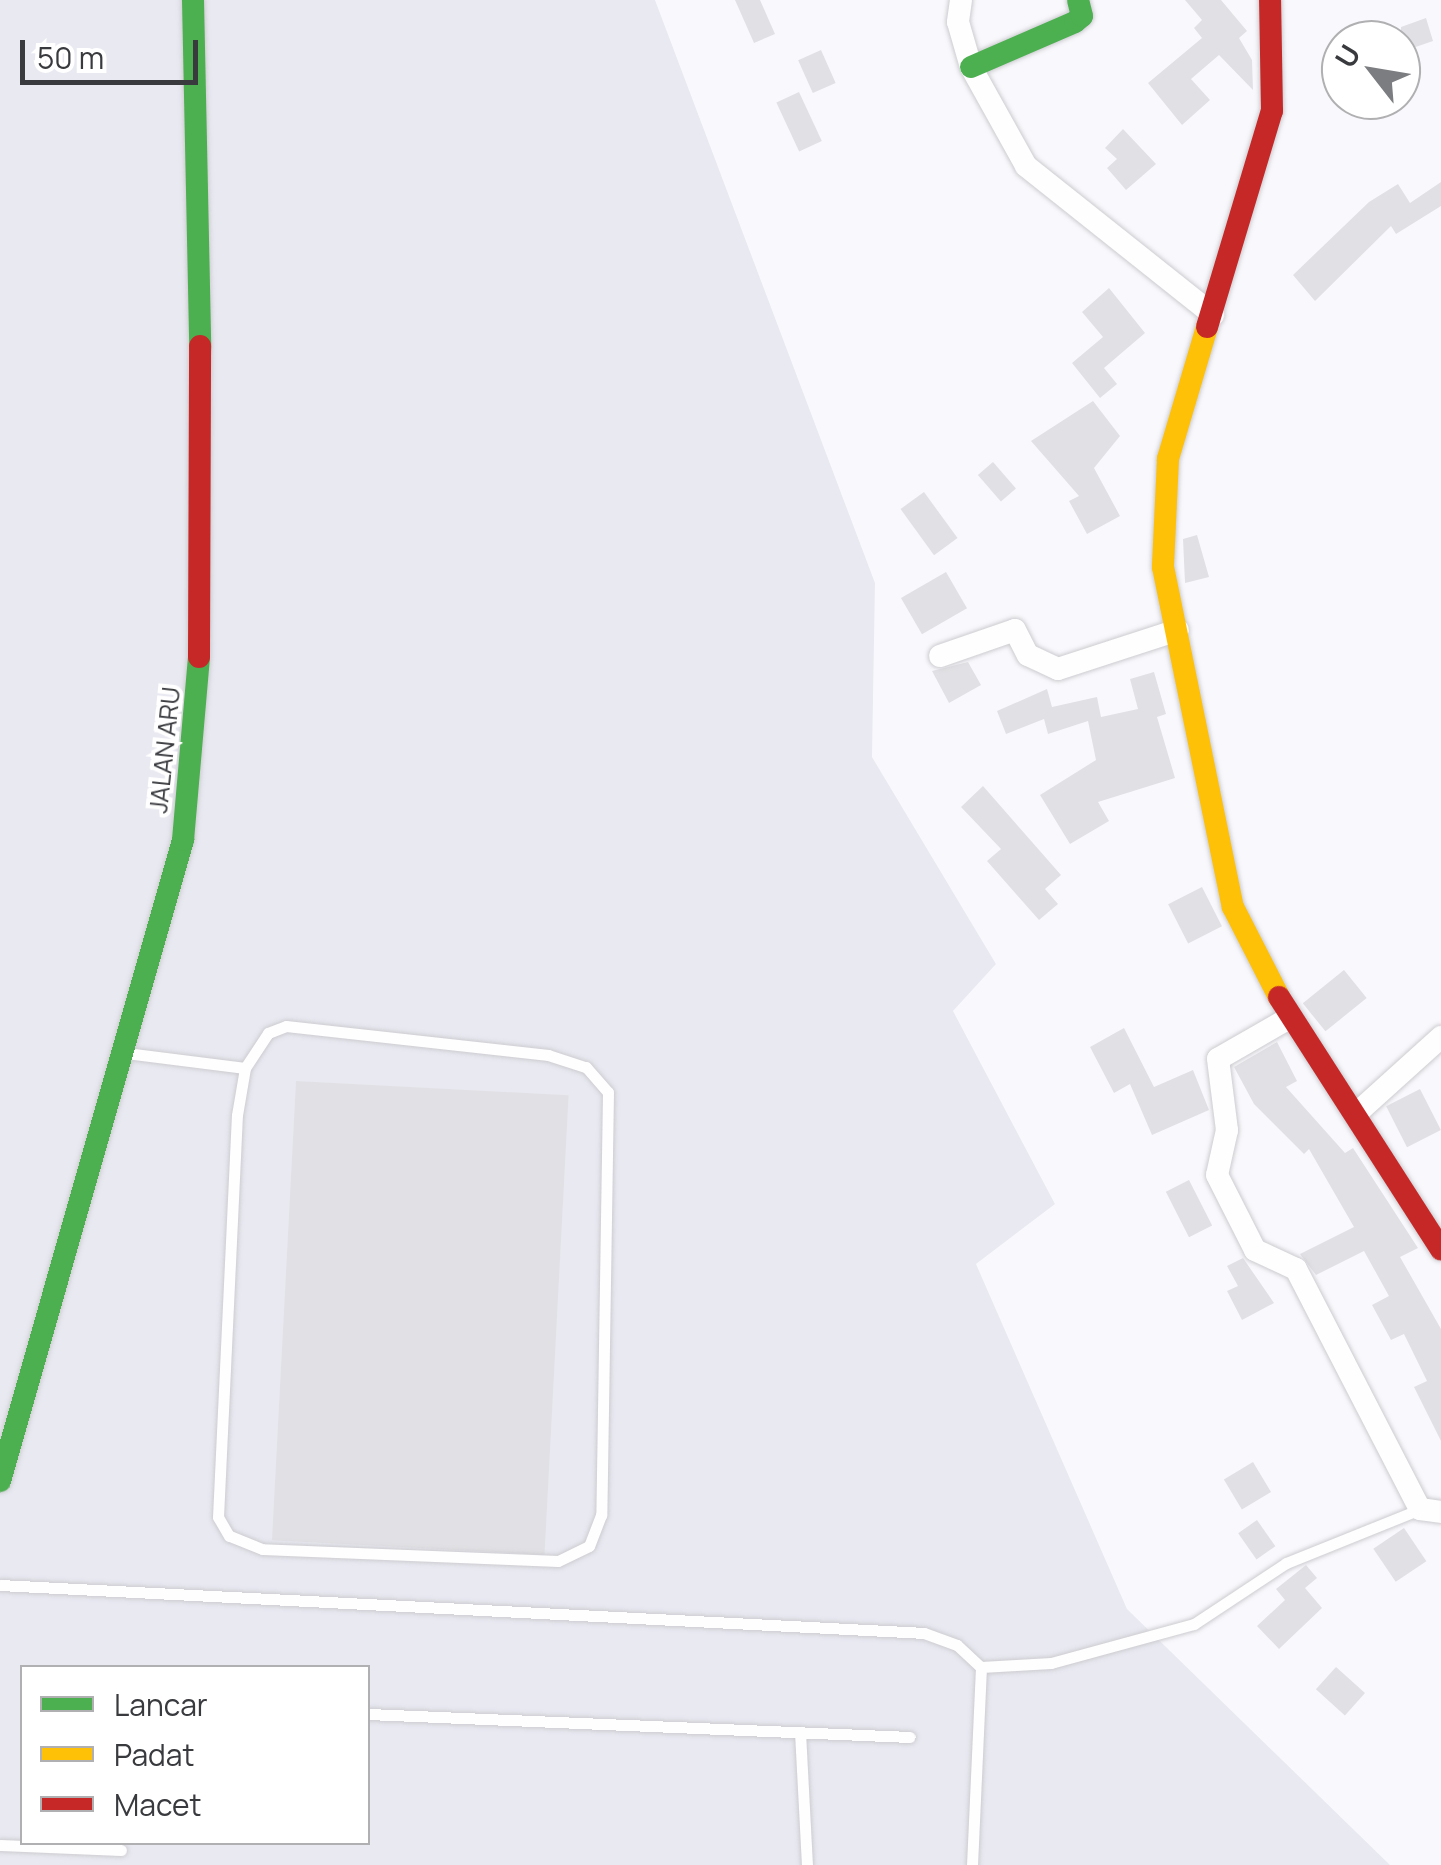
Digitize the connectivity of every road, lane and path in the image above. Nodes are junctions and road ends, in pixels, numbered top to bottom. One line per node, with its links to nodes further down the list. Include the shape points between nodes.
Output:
1 (193, 0): 11 (street, JALAN ARU, via 206,596 183,840)
2 (962, 0): 5 (street, via 958,22)
3 (1078, 0): 5 (street, via 1082,16 1075,22)
4 (1270, 0): 6 (street, via 1272,112)
5 (971, 67): 6 (street, via 1026,166)
6 (1213, 314): 7 (street, via 1168,458 1160,513)
7 (1178, 630): 8 (street, via 1058,669 1038,663 1021,636 1002,628); 9 (street, via 1234,907)
8 (940, 656)
9 (1290, 1018): 13 (street); 16 (street, via 1218,1059 1227,1130 1217,1175 1255,1250 1296,1269)
10 (1441, 1036): 13 (street)
11 (122, 1052): 12 (lane); 15 (street, JALAN ARU)
12 (245, 1068): 12 (lane, via 214,1470 218,1517 229,1536 262,1549 558,1560 590,1546 601,1514 608,1092 586,1067 548,1055 286,1026 268,1033)
13 (1358, 1112): 14 (street)
14 (1441, 1248)
15 (0, 1481)
16 (1430, 1510): 18 (lane, via 1286,1563 1194,1624 1051,1663)
17 (0, 1585): 18 (lane, via 924,1632 958,1645)
18 (981, 1667): 26 (lane)
19 (370, 1714): 20 (lane)
20 (800, 1732): 21 (lane); 25 (lane)
21 (910, 1737)
22 (0, 1845): 23 (lane)
23 (122, 1846): 24 (lane)
24 (121, 1865)
25 (807, 1865)
26 (972, 1865)

